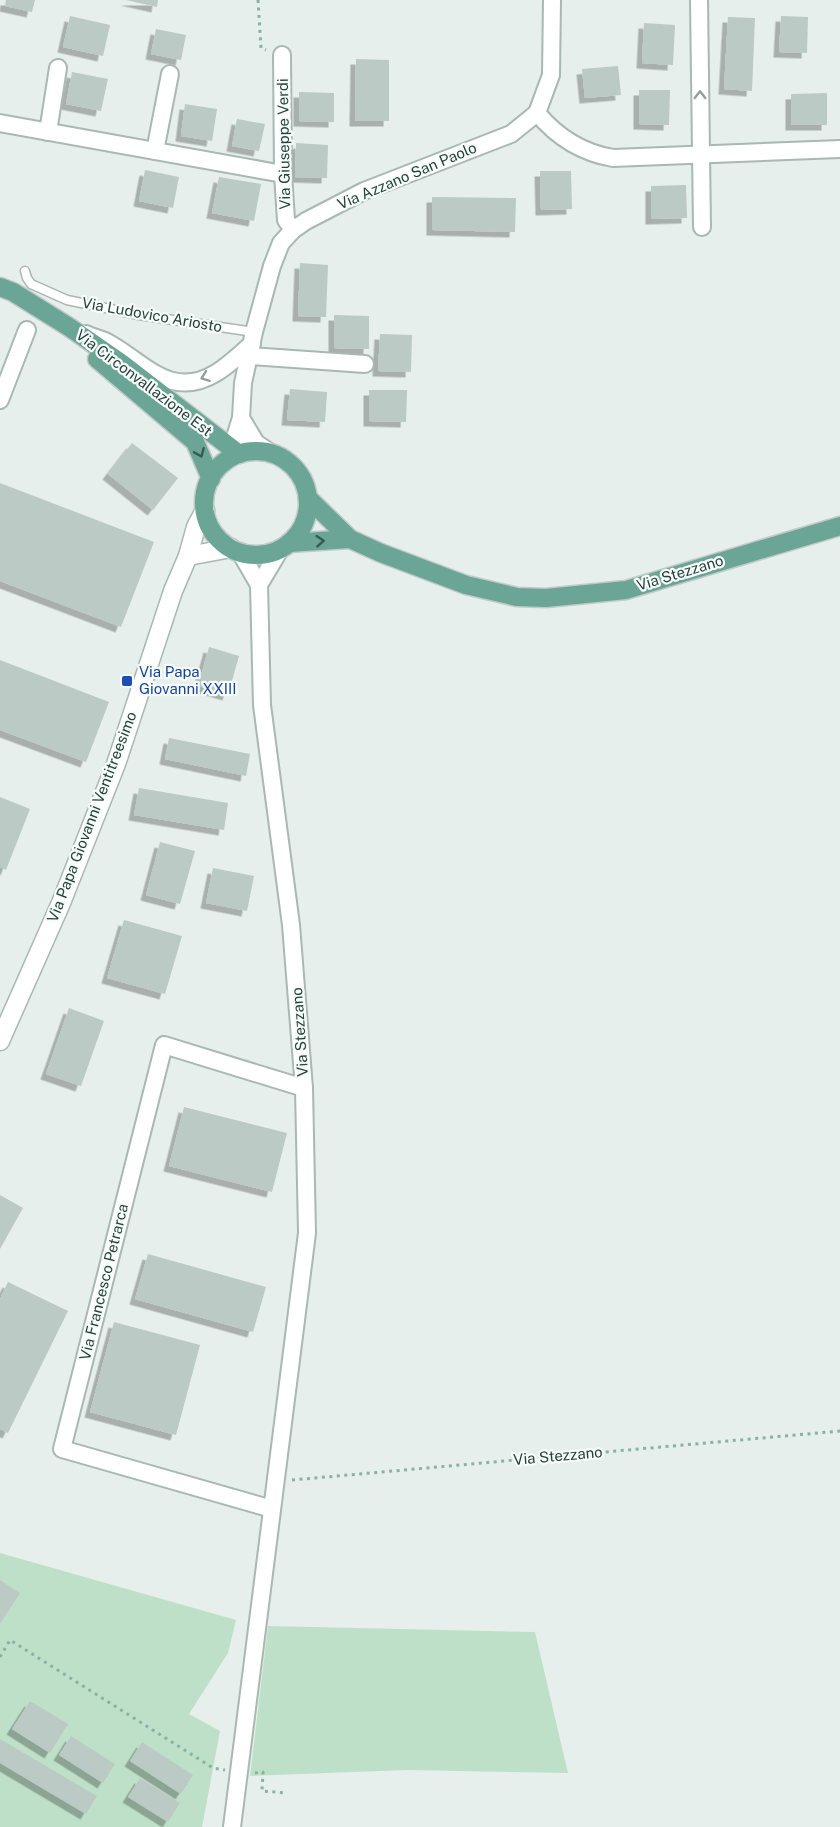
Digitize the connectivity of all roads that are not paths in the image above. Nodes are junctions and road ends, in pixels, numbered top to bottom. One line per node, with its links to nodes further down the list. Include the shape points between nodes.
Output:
1 (552, 0): 6 (street, via 551,75)
2 (699, 0): 11 (street, one-way to 2)
3 (282, 55): 12 (street, Via Giuseppe Verdi)
4 (58, 68): 8 (street)
5 (170, 74): 10 (street)
6 (537, 113): 11 (street, via 556,133 592,154 613,158); 14 (street, Via Azzano San Paolo, via 511,134 364,190)
7 (0, 123): 8 (street)
8 (48, 132): 10 (street)
9 (840, 149): 11 (street)
10 (155, 151): 12 (street)
11 (700, 153): 13 (street)
12 (284, 174): 14 (street, Via Giuseppe Verdi, via 286,220)
13 (702, 227)
14 (293, 230): 20 (street, Via Azzano San Paolo, via 281,243 272,266)
15 (25, 271): 20 (lane, Via Ludovico Ariosto, via 31,284 67,300)
16 (0, 287): 17 (main road, Via Circonvallazione Est)
17 (48, 316): 18 (main road, Via Circonvallazione Est); 26 (main road, Via Circonvallazione Est, one-way to 26, via 195,442)
18 (69, 327): 20 (street, one-way to 18, via 213,375 178,382 155,375 108,343); 25 (main road, Via Circonvallazione Est)
19 (27, 330): 22 (street)
20 (252, 344): 21 (street); 23 (street, Via Azzano San Paolo, via 243,383)
21 (365, 364)
22 (0, 400)
23 (241, 418): 24 (street, via 256,443); 25 (street, Via Azzano San Paolo, via 235,437)
24 (271, 453): 25 (main road); 27 (main road, via 296,470)
25 (241, 454): 26 (main road, via 222,464)
26 (211, 478): 28 (main road)
27 (308, 498): 30 (main road); 31 (main road, via 304,523)
28 (205, 510): 32 (main road, via 219,539); 33 (street, Via Papa Giovanni Ventitreesimo)
29 (840, 525): 30 (main road, Via Stezzano, via 626,590 546,598 517,597 466,585)
30 (350, 538): 31 (main road, one-way to 30)
31 (285, 545): 32 (main road, via 261,554); 34 (street)
32 (236, 550): 33 (street); 34 (street, Via Stezzano)
33 (188, 556): 35 (street, Via Papa Giovanni Ventitreesimo, via 116,764)
34 (259, 585): 36 (street, Via Stezzano, via 262,705 291,925)
35 (0, 1041)
36 (304, 1088): 37 (street, Via Stezzano, via 307,1233); 37 (street, Via Francesco Petrarca, via 164,1045 62,1449)
37 (272, 1509): 38 (street, Via Stezzano)
38 (232, 1827)

